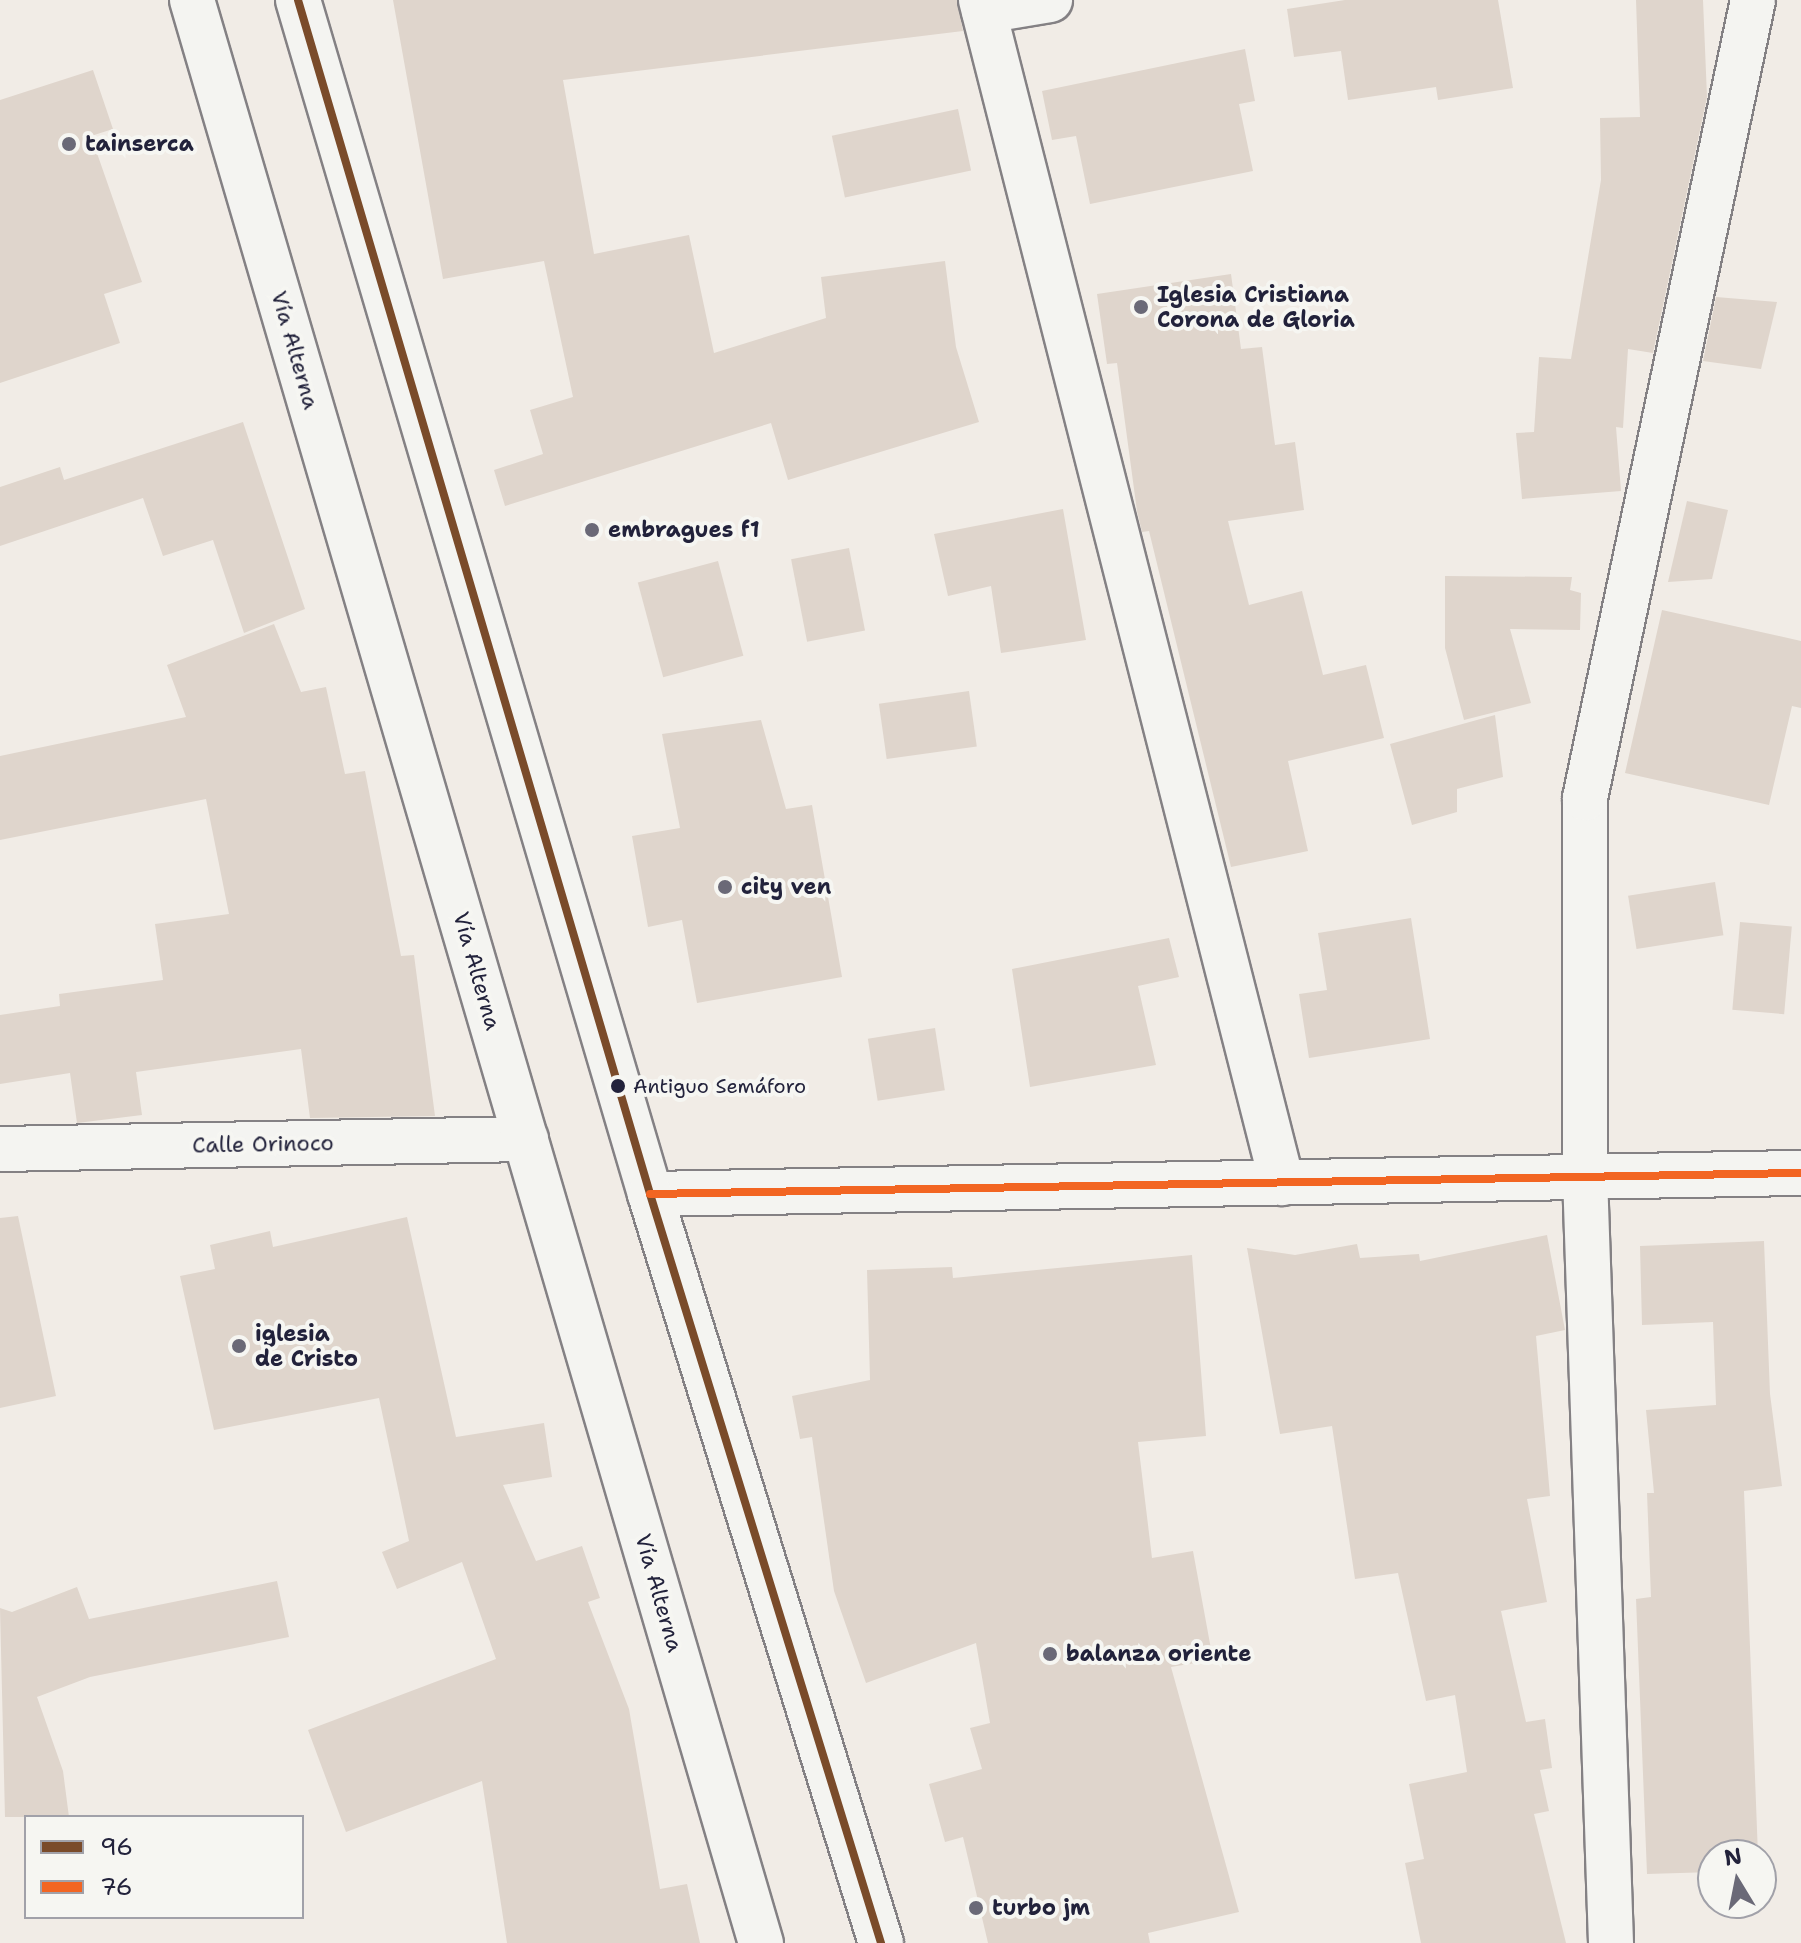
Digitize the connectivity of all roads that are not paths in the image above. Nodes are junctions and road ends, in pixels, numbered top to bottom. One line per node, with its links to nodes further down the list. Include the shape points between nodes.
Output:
1 (192, 0): 6 (main road, Vía Alterna)
2 (298, 0): 11 (main road)
3 (1050, 0): 5 (main road)
4 (1753, 0): 8 (main road, via 1585,798)
5 (983, 6): 9 (main road)
6 (526, 1139): 7 (main road, Calle Orinoco); 12 (main road, Vía Alterna)
7 (0, 1149)
8 (1585, 1176): 9 (main road); 10 (main road); 14 (main road)
9 (1282, 1183): 11 (main road)
10 (1801, 1184)
11 (650, 1194): 13 (main road)
12 (761, 1943)
13 (881, 1943)
14 (1611, 1943)

